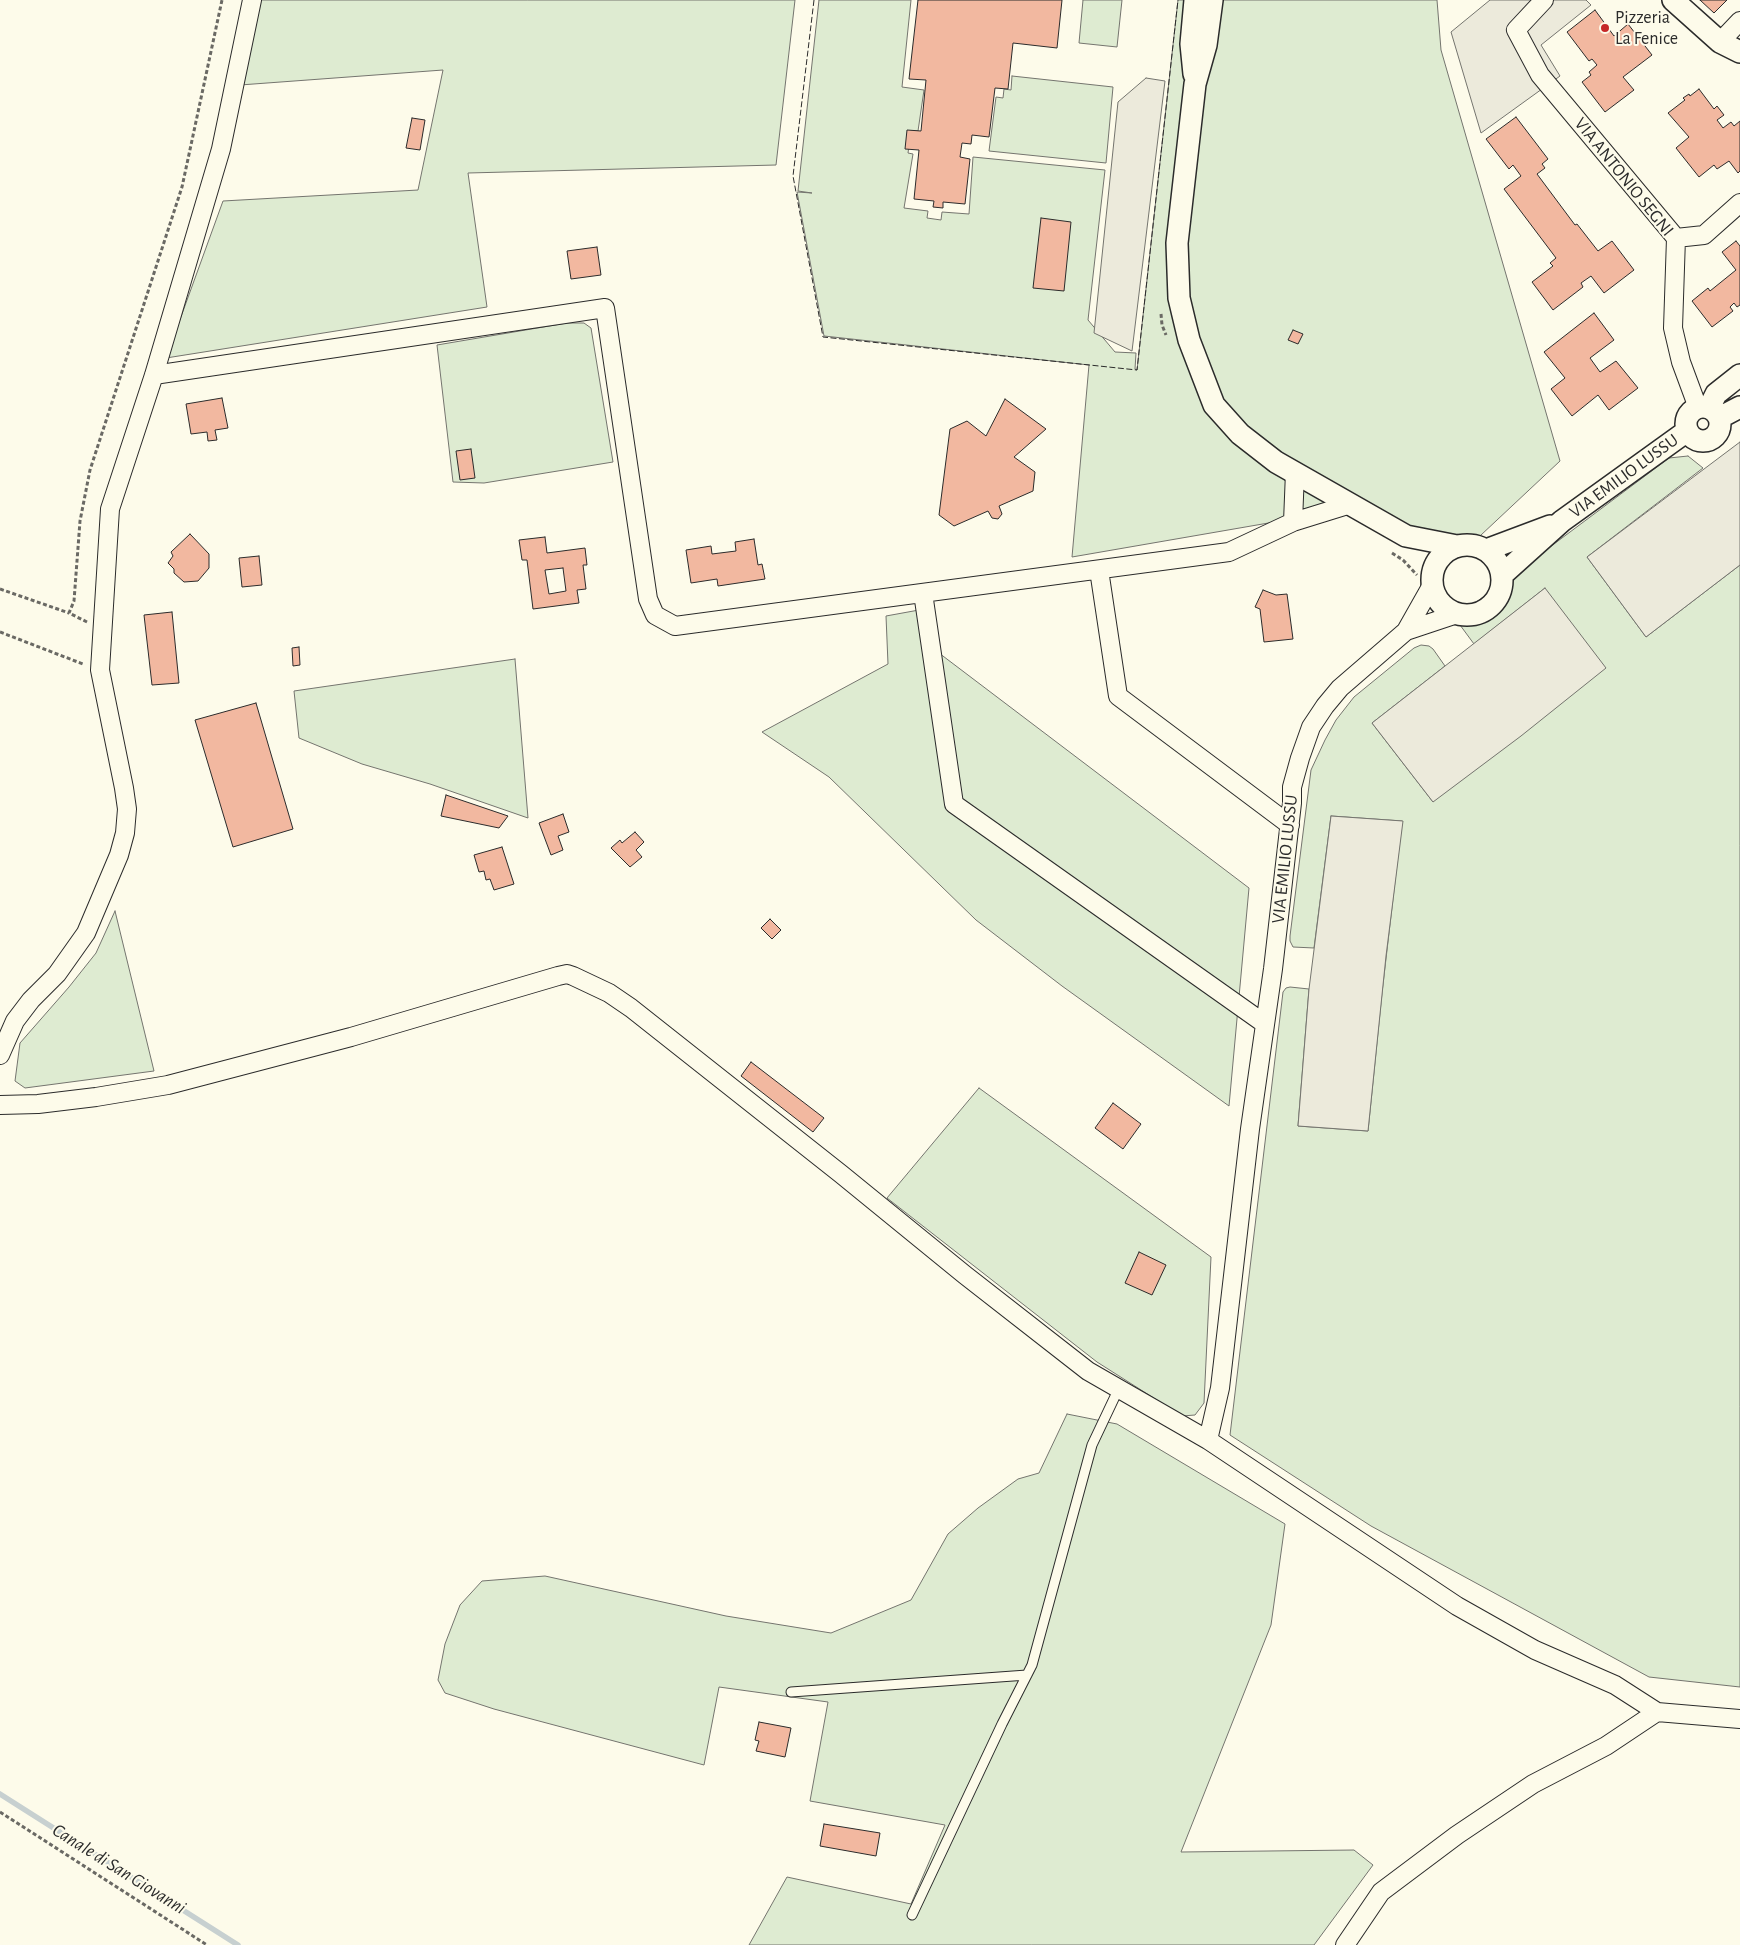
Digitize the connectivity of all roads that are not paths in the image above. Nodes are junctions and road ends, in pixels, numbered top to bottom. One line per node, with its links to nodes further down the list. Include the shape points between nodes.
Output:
1 (252, 0): 12 (street, via 221,148)
2 (1196, 0): 9 (street, via 1191,44)
3 (1212, 0): 9 (street, via 1206,45)
4 (1544, 0): 11 (street, VIA ANTONIO SEGNI, via 1516,30 1540,75)
5 (1673, 0): 7 (street)
6 (1740, 21): 7 (street)
7 (1720, 42): 8 (street)
8 (1740, 52)
9 (1195, 84): 17 (street, via 1177,243 1179,298 1189,340 1214,405 1240,434 1276,462)
10 (1740, 203): 11 (street, via 1704,235)
11 (1676, 238): 15 (street, VIA ANTONIO SEGNI, via 1673,328 1681,362)
12 (154, 375): 27 (street, via 605,308 648,599 655,615 675,626); 32 (street, via 110,509 102,629 100,670 124,788 125,833 86,933 57,974 15,1021)
13 (1740, 375): 15 (street, via 1716,394)
14 (1740, 407): 15 (street)
15 (1709, 411): 16 (street, via 1689,414); 16 (street, via 1720,423 1718,432 1711,439 1695,439)
16 (1687, 431): 19 (street, VIA EMILIO LUSSU)
17 (1295, 472): 18 (street); 20 (street)
18 (1351, 504): 20 (street); 21 (street)
19 (1562, 521): 23 (street, VIA EMILIO LUSSU); 25 (street, VIA EMILIO LUSSU)
20 (1293, 522): 24 (street, via 1229,552)
21 (1406, 536): 22 (street); 26 (street)
22 (1457, 546): 23 (street, via 1477,546); 26 (street, via 1440,557)
23 (1486, 550): 25 (street, via 1494,557)
24 (1099, 570): 27 (street); 30 (street, via 1118,696)
25 (1502, 575): 28 (street, via 1502,585 1494,604 1477,614)
26 (1427, 580): 28 (street, via 1440,604); 29 (street, VIA EMILIO LUSSU)
27 (923, 593): 31 (street, via 954,804)
28 (1457, 614): 29 (street, VIA EMILIO LUSSU)
29 (1406, 631): 30 (street, VIA EMILIO LUSSU, via 1340,688 1311,727 1292,787)
30 (1290, 825): 31 (street, VIA EMILIO LUSSU)
31 (1265, 1024): 35 (street, VIA EMILIO LUSSU, via 1220,1388)
32 (0, 1055)
33 (0, 1105): 34 (street, via 38,1104 168,1085 351,1037 567,974 609,993 630,1008 973,1281 1088,1370)
34 (1119, 1388): 35 (street); 36 (lane, via 1092,1445)
35 (1208, 1440): 38 (street, via 1457,1606 1535,1650 1615,1685)
36 (1027, 1675): 37 (lane); 40 (lane)
37 (792, 1692)
38 (1657, 1712): 39 (street); 41 (street, via 1606,1746 1533,1784 1457,1835 1381,1892)
39 (1740, 1719)
40 (912, 1915)
41 (1345, 1945)

